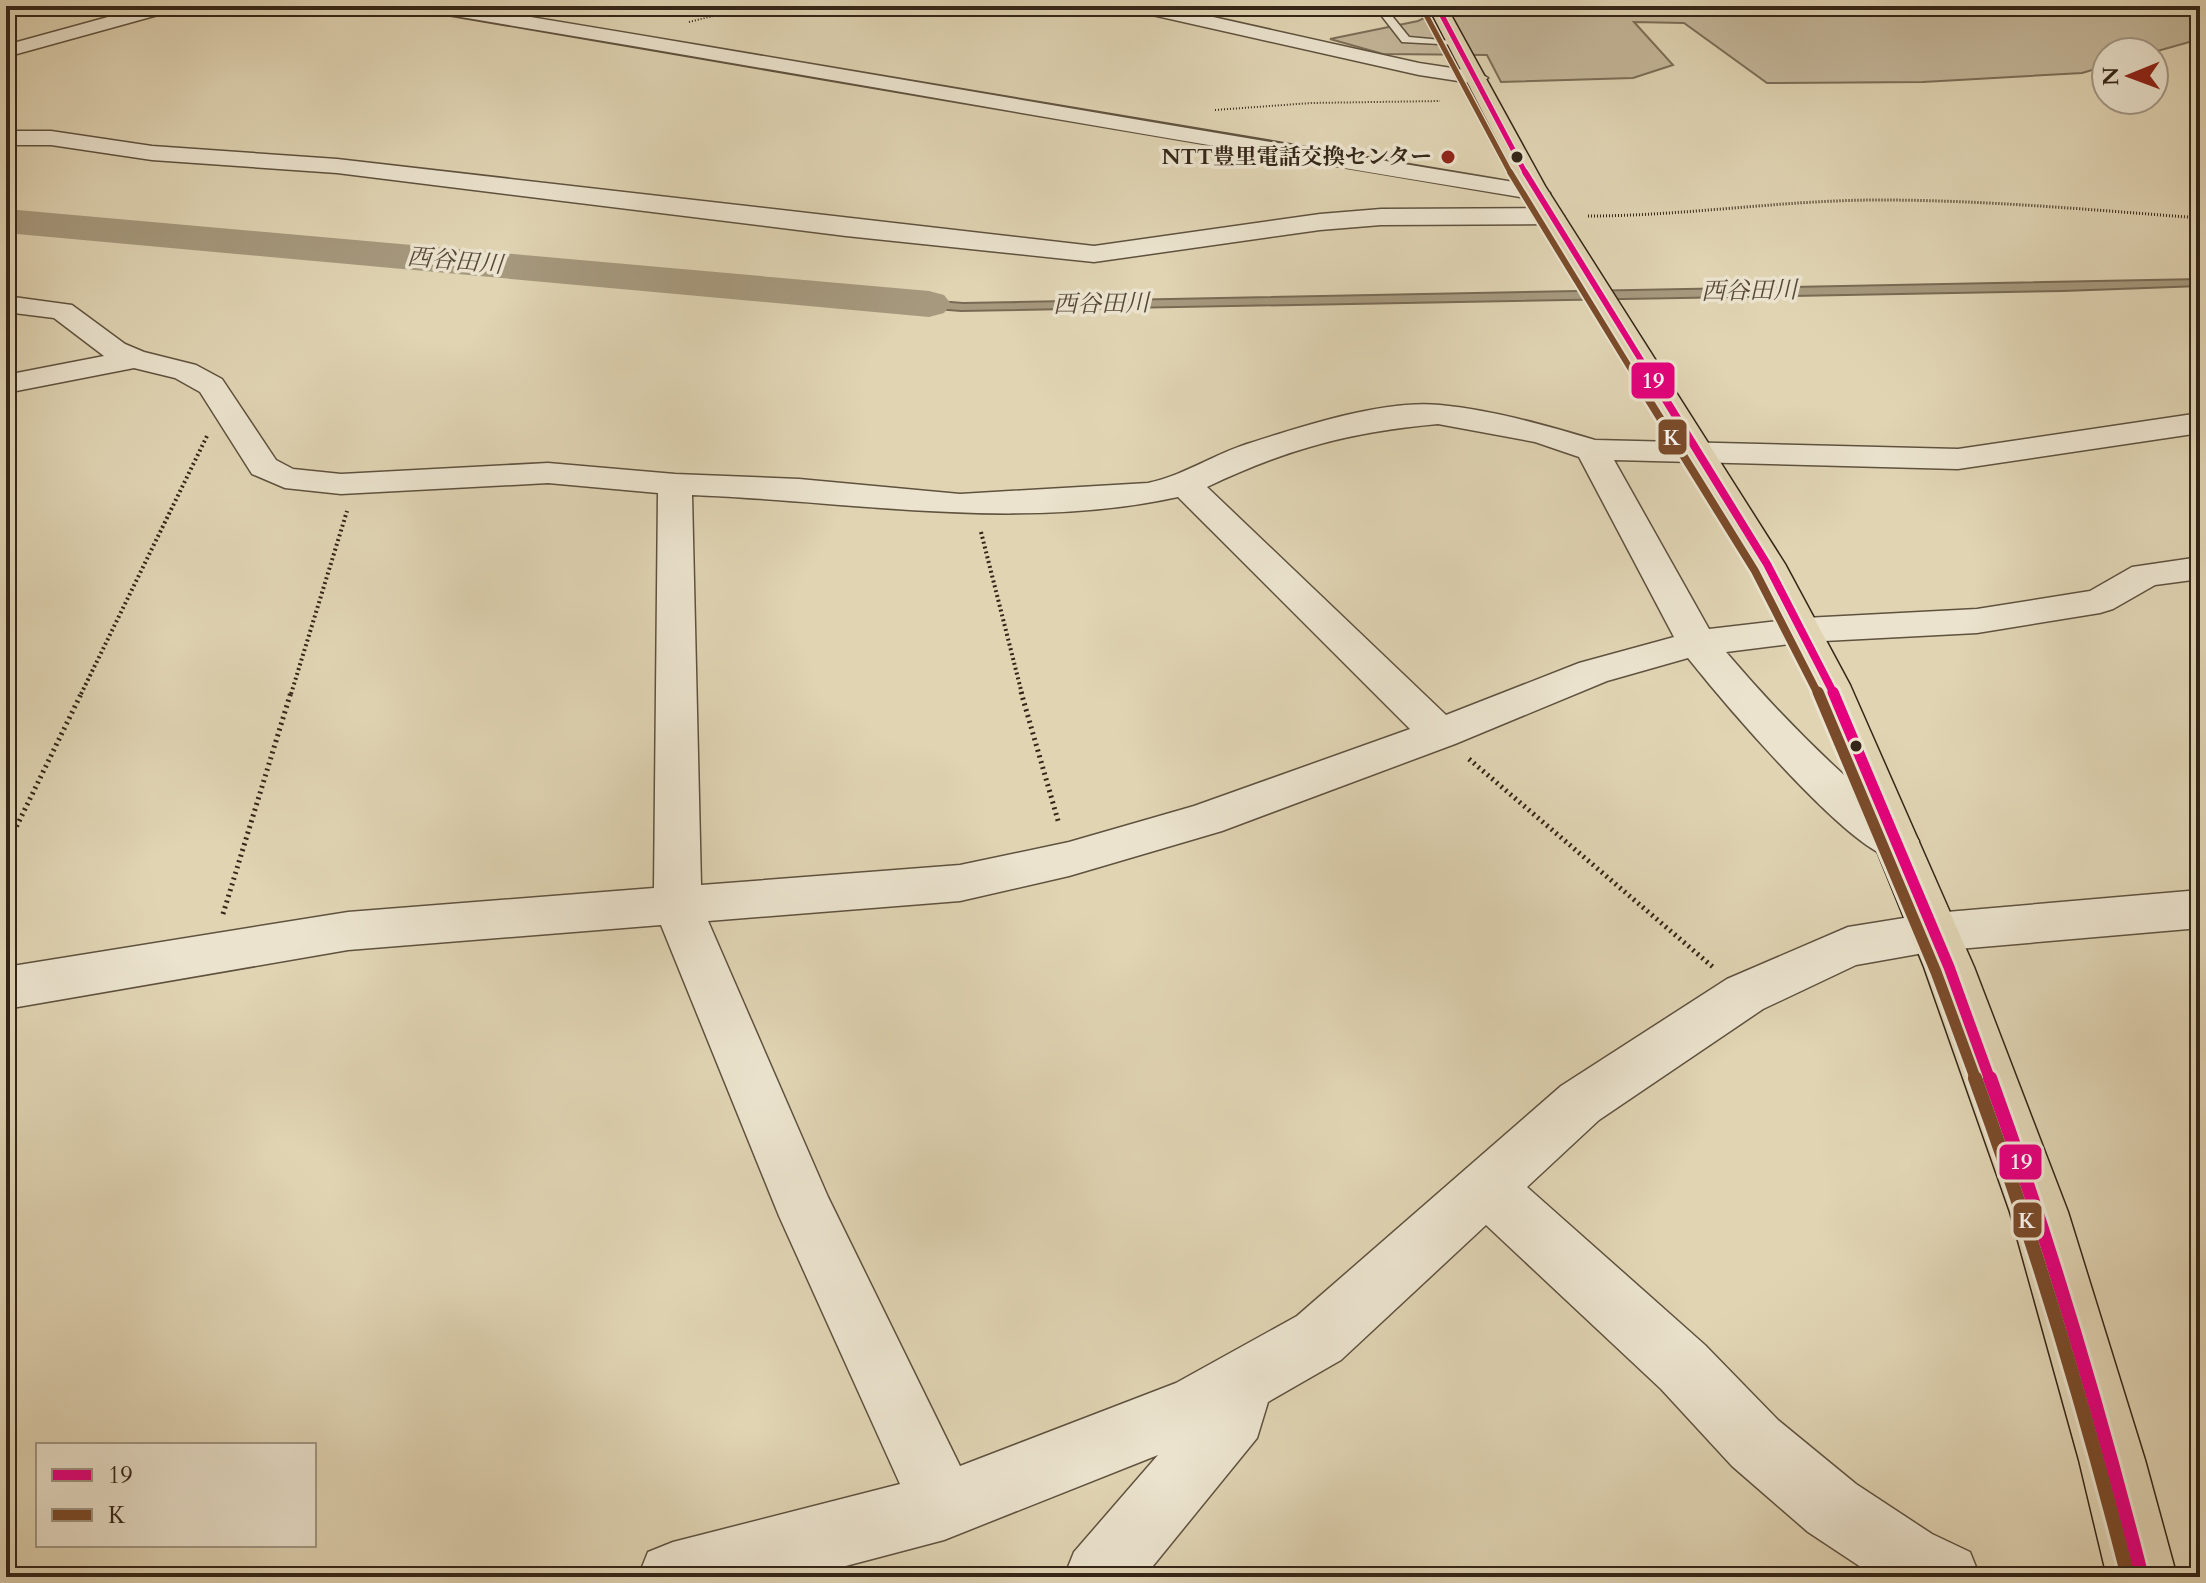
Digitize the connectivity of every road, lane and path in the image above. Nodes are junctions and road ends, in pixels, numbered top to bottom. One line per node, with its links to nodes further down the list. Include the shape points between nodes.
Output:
1 (169, 6): 7 (street)
2 (430, 6): 12 (street)
3 (1139, 6): 8 (street)
4 (1379, 6): 6 (lane, via 1406,40)
5 (1437, 6): 6 (main road)
6 (1458, 42): 8 (main road)
7 (6, 51)
8 (1478, 78): 9 (main road)
9 (1490, 101): 10 (path, via 1372,101); 12 (main road)
10 (1207, 111)
11 (6, 138): 13 (street, via 337,166 1094,254 1320,222)
12 (1538, 193): 13 (main road)
13 (1551, 216): 14 (path, via 1657,216 1887,200); 21 (main road)
14 (2200, 218)
15 (6, 304): 16 (street, via 62,311)
16 (134, 359): 17 (street); 18 (street, via 185,371 211,386)
17 (6, 384)
18 (233, 417): 22 (street, via 264,467 285,478); 31 (path, via 203,441)
19 (2200, 423): 21 (street, via 1958,459)
20 (1592, 450): 21 (street); 24 (street, via 1542,434 1438,414 1371,420 1318,433 1257,451); 28 (street)
21 (1699, 452): 27 (main road)
22 (355, 483): 23 (street, via 548,473); 36 (path)
23 (675, 484): 25 (street); 33 (street)
24 (1185, 485): 25 (street, via 1148,493); 29 (street)
25 (975, 504): 32 (path, via 1031,732)
26 (2200, 568): 27 (street, via 2145,575 2100,601 1992,618)
27 (1805, 630): 28 (street); 30 (main road)
28 (1697, 643): 29 (street, via 1593,672); 30 (street, via 1760,719 1841,798)
29 (1440, 734): 32 (street, via 1206,819); 38 (path)
30 (1896, 841): 35 (main road)
31 (6, 848)
32 (1069, 859): 33 (street, via 960,883)
33 (678, 908): 36 (street, via 348,931); 41 (street, via 808,1216)
34 (2200, 909): 35 (street)
35 (1935, 932): 38 (street, via 1848,947); 45 (main road, via 2039,1212)
36 (210, 954): 37 (street)
37 (6, 988)
38 (1745, 994): 39 (street, via 1580,1103)
39 (1486, 1188): 40 (street, via 1319,1338); 44 (street, via 1683,1367 1755,1443 1832,1508)
40 (1238, 1384): 41 (street, via 1195,1408); 43 (street, via 1234,1415)
41 (944, 1506): 42 (street)
42 (673, 1577)
43 (1099, 1577)
44 (1945, 1577)
45 (2142, 1577)

